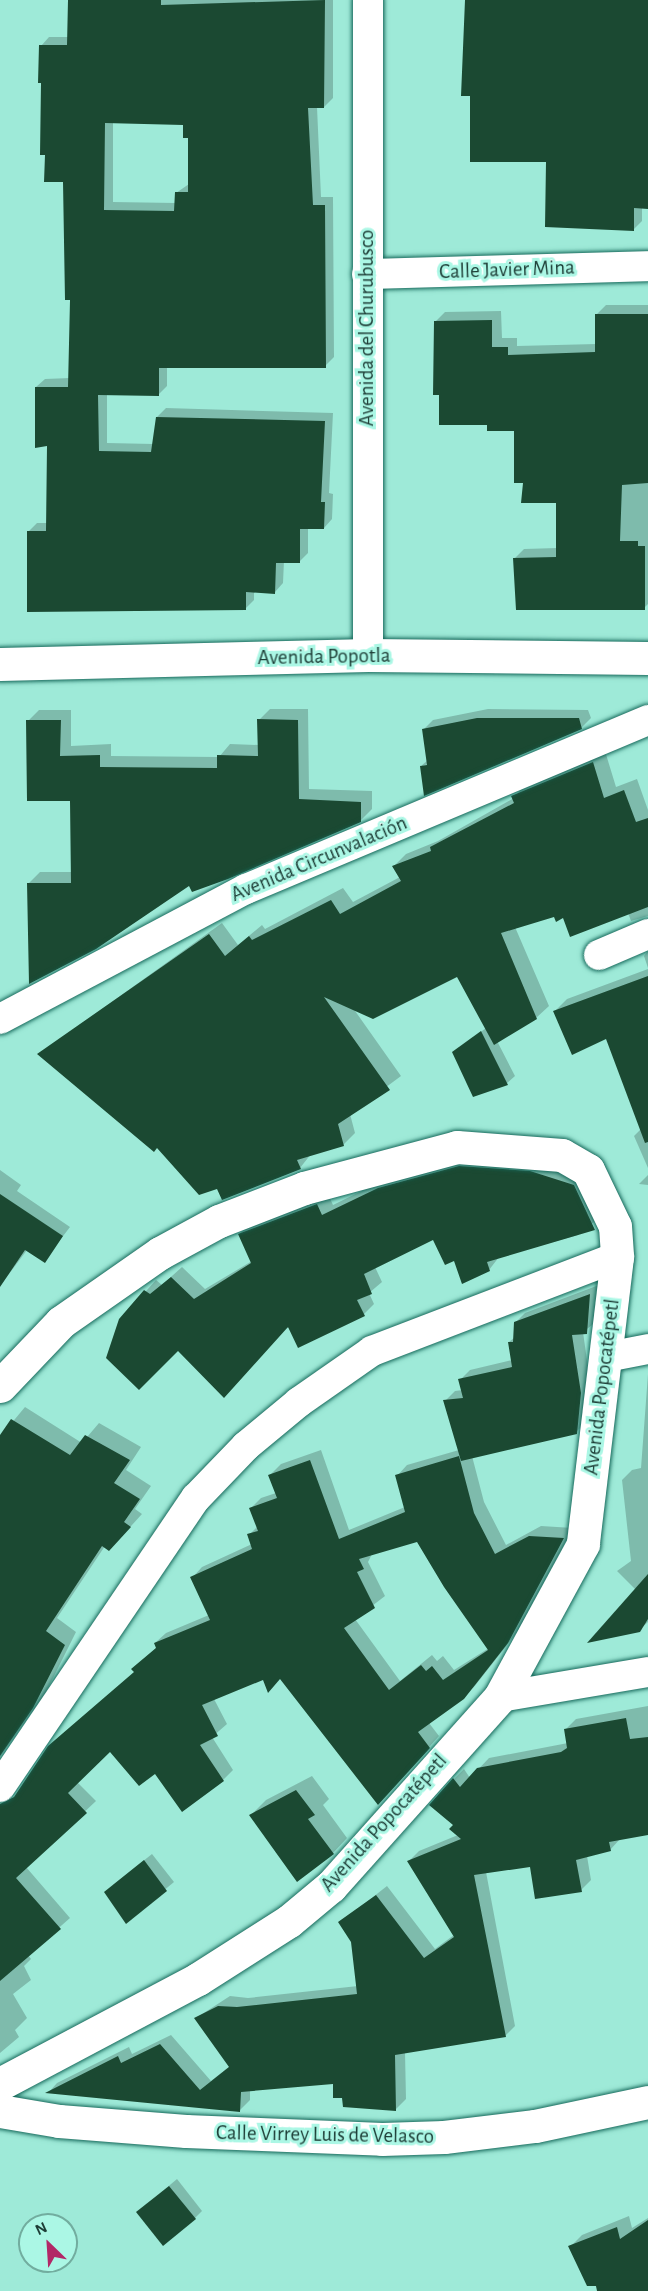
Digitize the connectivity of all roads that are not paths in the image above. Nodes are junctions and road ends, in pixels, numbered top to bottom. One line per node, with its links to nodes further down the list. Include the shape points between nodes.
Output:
1 (368, 0): 3 (street, Avenida del Churubusco)
2 (648, 266): 3 (street, Calle Javier Mina)
3 (367, 274): 4 (street, Avenida del Churubusco)
4 (368, 655): 5 (street, Avenida Popotla); 6 (street, Avenida Popotla)
5 (648, 658)
6 (0, 664)
7 (648, 720): 10 (street, Avenida Circunvalación, via 246,889)
8 (648, 934): 9 (street)
9 (599, 955)
10 (0, 1019)
11 (617, 1257): 13 (street, Avenida Popocatépetl); 14 (street, Avenida Popocatépetl, via 615,1226 588,1170 562,1155 457,1147 304,1188 219,1221 160,1253 70,1315); 17 (street, via 372,1351 299,1402 246,1446 196,1498)
12 (648, 1349): 13 (street)
13 (607, 1357): 16 (street, Avenida Popocatépetl, via 583,1544)
14 (0, 1386)
15 (648, 1672): 16 (street)
16 (500, 1697): 18 (street, Avenida Popocatépetl, via 331,1886 289,1921 198,1979)
17 (0, 1787)
18 (0, 2084)
19 (648, 2102): 20 (street, Calle Virrey Luis de Velasco, via 534,2126 444,2137 382,2139 186,2131 59,2121)
20 (0, 2111)

